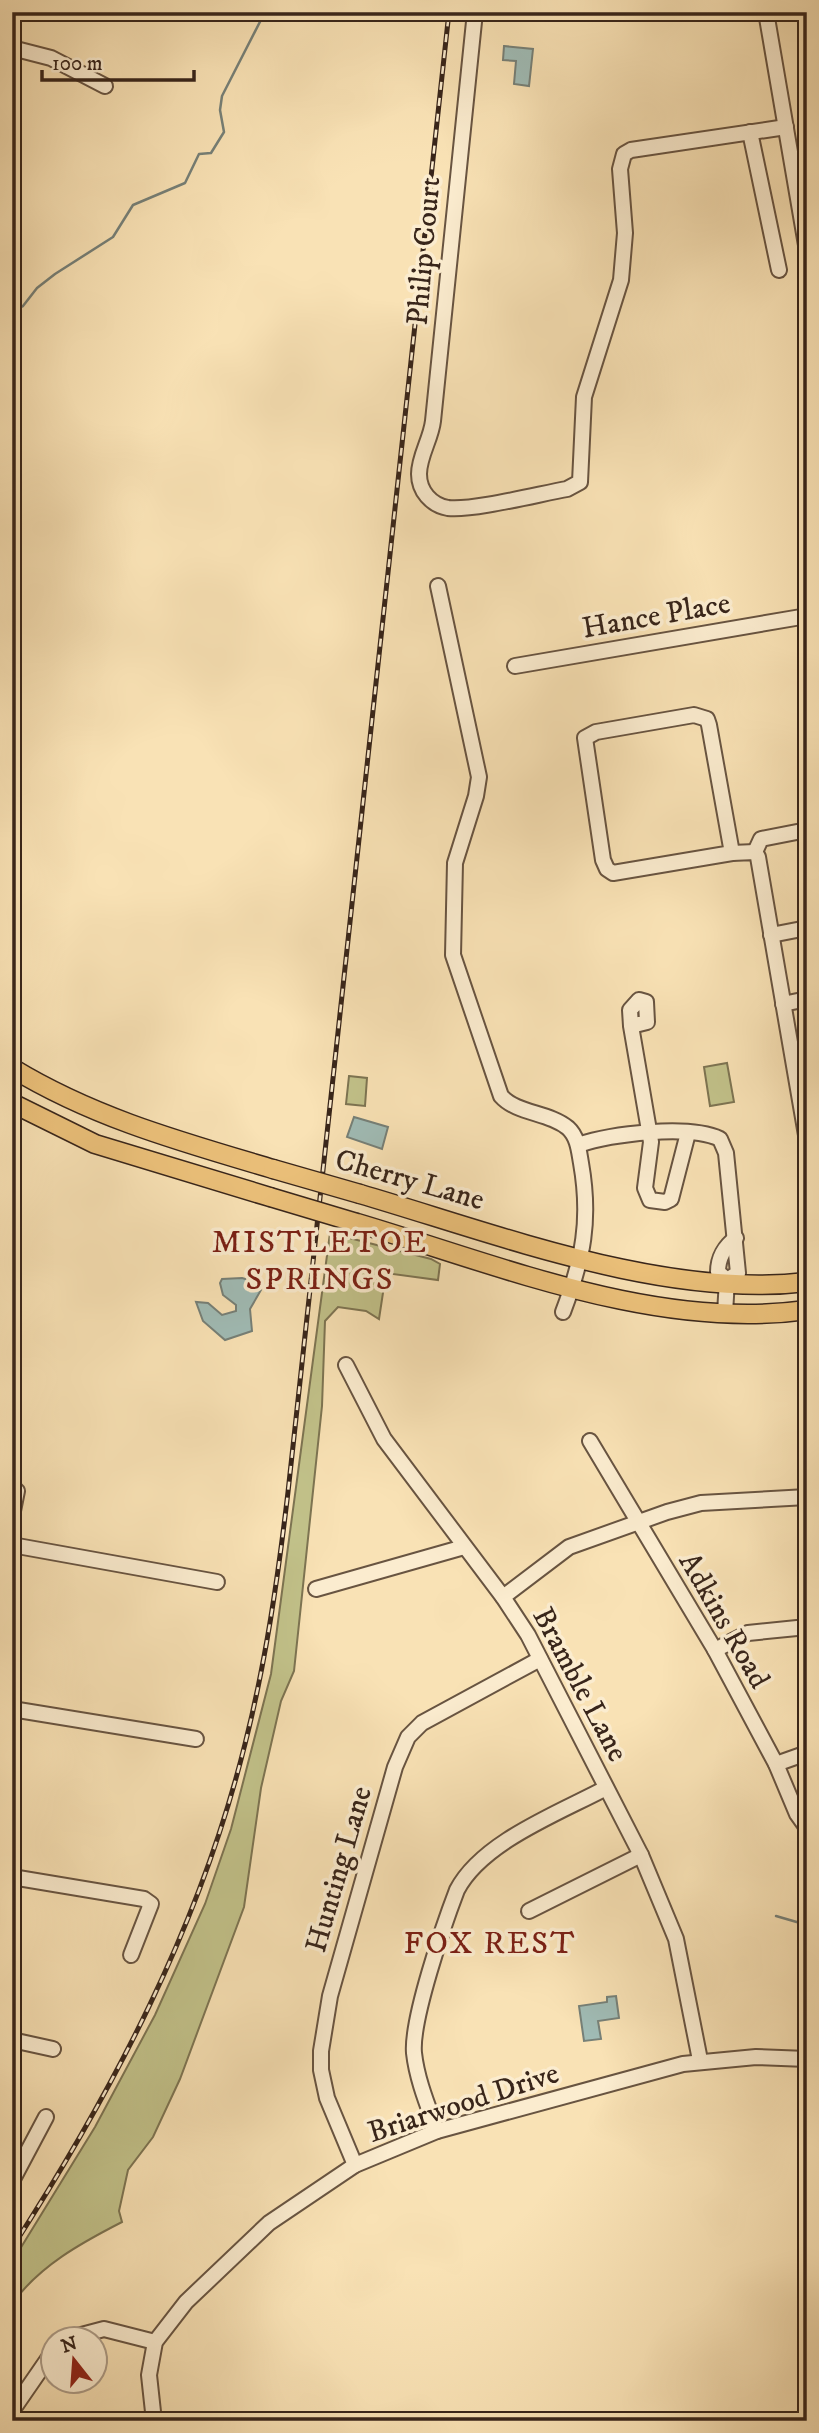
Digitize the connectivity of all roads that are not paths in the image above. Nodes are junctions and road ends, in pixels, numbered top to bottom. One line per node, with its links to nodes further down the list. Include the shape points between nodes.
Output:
1 (475, 12): 6 (street, Philip Court, via 433,421 419,468 424,492 438,505 457,508 578,484 584,397 621,280 625,233 620,163 624,154)
2 (766, 12): 5 (street)
3 (12, 48): 4 (street, via 51,58)
4 (105, 86)
5 (786, 127): 6 (street); 7 (street)
6 (750, 132): 9 (street)
7 (800, 175): 8 (street)
8 (807, 251)
9 (779, 270)
10 (438, 586): 27 (street, via 479,777 455,863 455,964 501,1096 568,1128)
11 (807, 616): 12 (street, Hance Place)
12 (515, 666)
13 (807, 830): 14 (street, via 761,839)
14 (755, 852): 15 (street); 17 (street)
15 (732, 853): 15 (street, via 619,873 607,869 584,738 694,715 707,719)
16 (807, 928): 17 (street)
17 (771, 935): 19 (street)
18 (807, 999): 19 (street)
19 (783, 1004): 22 (street)
20 (631, 1026): 25 (street)
21 (12, 1068): 28 (main road, Cherry Lane, bridge, via 124,1124)
22 (803, 1098): 26 (street)
23 (12, 1103): 31 (main road, Cherry Lane, bridge, via 95,1144)
24 (688, 1133): 25 (street); 25 (street, via 673,1193 665,1202 646,1196); 29 (street, via 715,1137 725,1146 736,1237 718,1263)
25 (650, 1135): 27 (street, via 606,1137)
26 (807, 1142)
27 (578, 1145): 28 (street, via 586,1205)
28 (582, 1258): 29 (main road, Cherry Lane, via 652,1275); 31 (street)
29 (726, 1282): 30 (main road, Cherry Lane); 34 (street)
30 (807, 1282)
31 (572, 1287): 33 (street); 34 (main road, Cherry Lane, via 649,1307)
32 (807, 1310): 34 (main road, Cherry Lane)
33 (563, 1312)
34 (725, 1313)
35 (346, 1365): 42 (street, Bramble Lane, via 384,1439)
36 (590, 1441): 40 (street, Adkins Road)
37 (16, 1491): 39 (street)
38 (807, 1497): 40 (street, via 694,1504)
39 (12, 1516)
40 (637, 1522): 45 (street, via 562,1551); 47 (street, Adkins Road)
41 (12, 1545): 43 (street)
42 (464, 1547): 44 (street); 45 (street, Bramble Lane)
43 (217, 1582)
44 (316, 1589)
45 (503, 1597): 48 (street, Bramble Lane)
46 (807, 1627): 47 (street, via 748,1633)
47 (715, 1650): 52 (street, Adkins Road)
48 (540, 1659): 53 (street, Bramble Lane); 65 (street, Hunting Lane, via 422,1723 408,1737 394,1767 324,2020 324,2086)
49 (12, 1709): 50 (street)
50 (196, 1739)
51 (807, 1753): 52 (street)
52 (776, 1763): 54 (street, Adkins Road)
53 (606, 1788): 55 (street, Bramble Lane); 64 (street, via 488,1854 457,1890 415,2033 416,2064)
54 (807, 1828)
55 (641, 1855): 57 (street); 62 (street, Bramble Lane, via 676,1939)
56 (12, 1877): 58 (street, via 144,1899 151,1904)
57 (529, 1911)
58 (131, 1955)
59 (12, 2040): 60 (street)
60 (53, 2049)
61 (807, 2059): 62 (street, Briarwood Drive)
62 (700, 2060): 64 (street, Briarwood Drive)
63 (46, 2117): 66 (street)
64 (437, 2131): 65 (street, Briarwood Drive)
65 (355, 2165): 68 (street, Briarwood Drive, via 293,2204 243,2244 186,2302)
66 (12, 2181)
67 (108, 2330): 68 (street)
68 (155, 2342): 71 (street, Briarwood Drive, via 149,2375)
69 (38, 2374): 70 (street)
70 (12, 2412)
71 (154, 2421)

